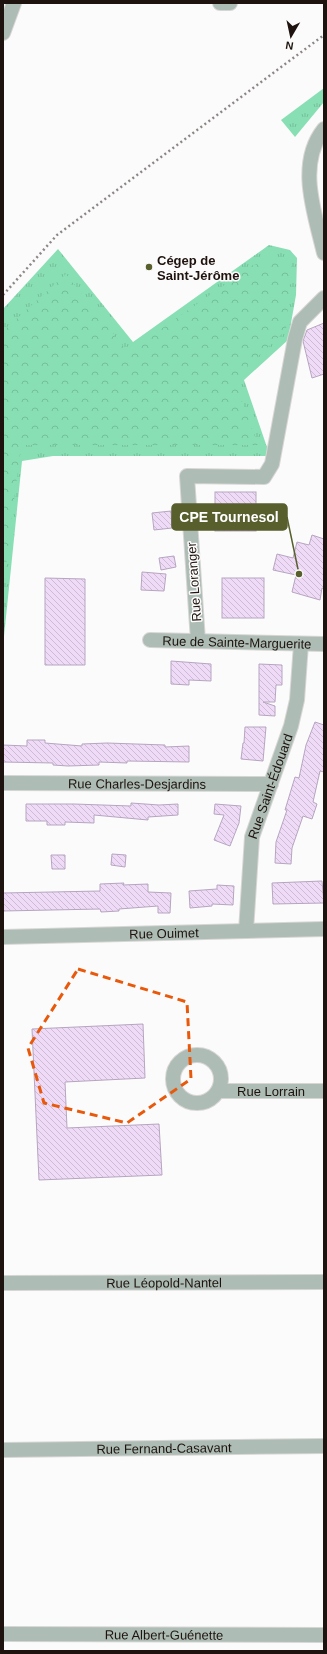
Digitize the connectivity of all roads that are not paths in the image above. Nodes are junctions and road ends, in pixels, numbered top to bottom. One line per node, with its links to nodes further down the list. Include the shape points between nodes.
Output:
1 (14, 3): 4 (street)
2 (220, 3): 3 (street)
3 (230, 3)
4 (3, 33)
5 (324, 129): 6 (street, via 311,155 309,188)
6 (324, 253)
7 (324, 298): 9 (street, Rue Loranger, via 300,322 272,464 264,477 187,476)
8 (150, 640): 9 (street, Rue de Sainte-Marguerite)
9 (198, 641): 10 (street, Rue de Sainte-Marguerite)
10 (301, 644): 11 (street, Rue de Sainte-Marguerite); 13 (street, Rue Saint-Édouard, via 297,700)
11 (324, 644)
12 (3, 783): 13 (street, Rue Charles-Desjardins)
13 (271, 784): 15 (street, Rue Saint-Édouard, via 252,837)
14 (324, 929): 15 (street, Rue Ouimet)
15 (246, 931): 16 (street, Rue Ouimet)
16 (3, 937)
17 (218, 1091): 18 (street, Rue Lorrain)
18 (324, 1091)
19 (324, 1282): 20 (street, Rue Léopold-Nantel)
20 (3, 1283)
21 (324, 1446): 22 (street, Rue Fernand-Casavant)
22 (3, 1450)
23 (3, 1634): 24 (street, Rue Albert-Guénette)
24 (324, 1635)

